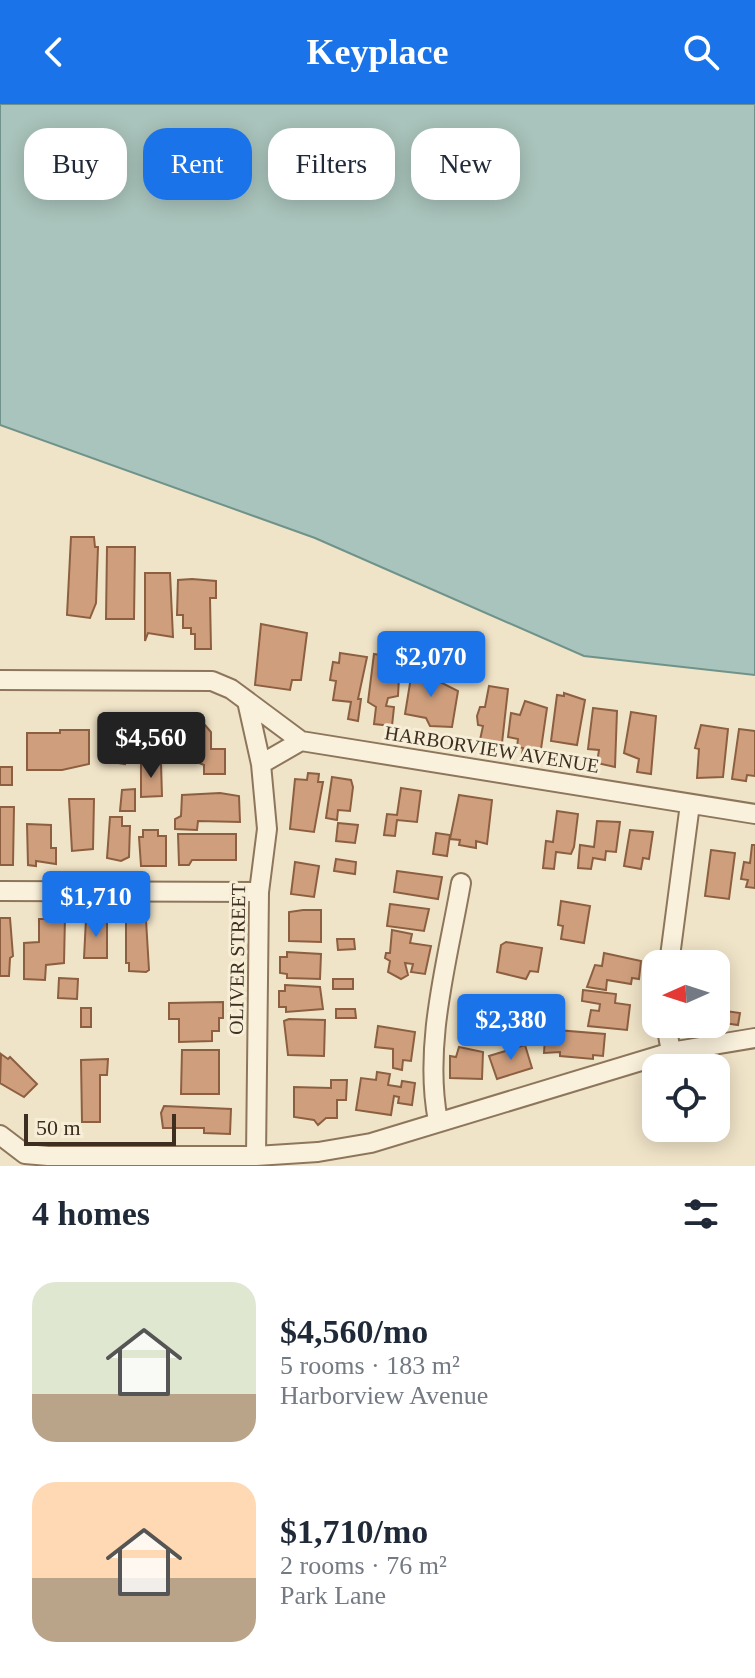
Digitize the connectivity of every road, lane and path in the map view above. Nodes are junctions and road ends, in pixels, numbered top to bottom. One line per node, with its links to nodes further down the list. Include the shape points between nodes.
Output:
1 (0, 680): 2 (street, HARBORVIEW AVENUE, via 212,681)
2 (247, 701): 3 (street, HARBORVIEW AVENUE); 4 (street, OLIVER STREET)
3 (301, 741): 4 (street); 5 (street, HARBORVIEW AVENUE)
4 (261, 764): 9 (street, OLIVER STREET, via 267,829)
5 (690, 804): 6 (street, HARBORVIEW AVENUE); 10 (street)
6 (755, 814)
7 (461, 883): 14 (street, via 438,1011 433,1094)
8 (0, 891): 9 (street)
9 (259, 892): 16 (street, OLIVER STREET)
10 (671, 950)
11 (668, 1038): 13 (street)
12 (755, 1038): 13 (street)
13 (671, 1052): 14 (street)
14 (438, 1121): 16 (street, via 371,1143)
15 (0, 1135): 16 (street, via 25,1156)
16 (256, 1156)

